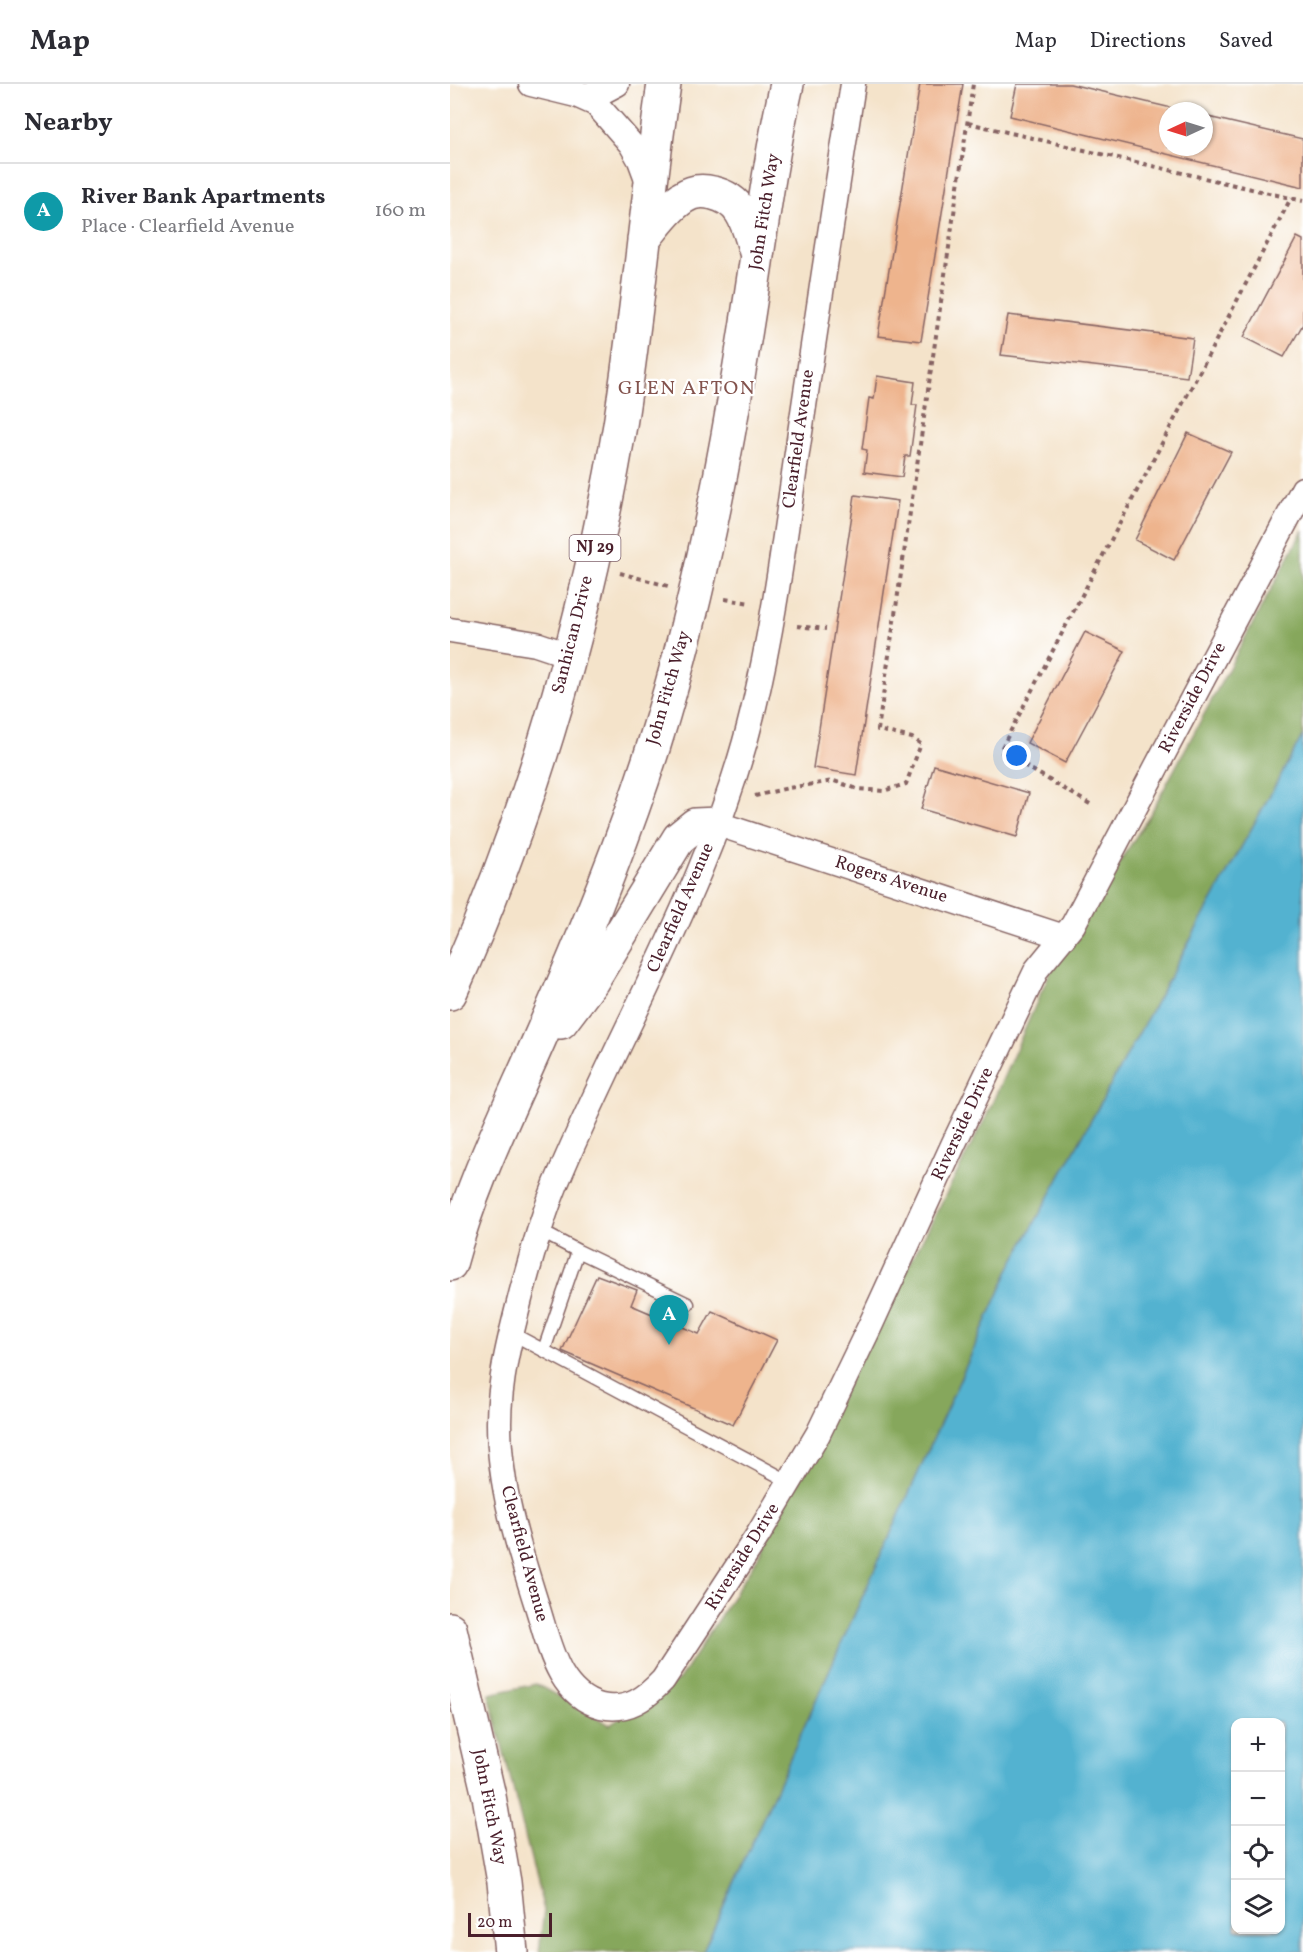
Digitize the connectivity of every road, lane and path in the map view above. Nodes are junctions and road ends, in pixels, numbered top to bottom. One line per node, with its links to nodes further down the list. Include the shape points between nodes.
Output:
1 (531, 84): 7 (street)
2 (618, 84): 7 (street, via 598,94)
3 (664, 84): 9 (highway, Sanhican Drive / NJ 29)
4 (787, 84): 13 (highway, John Fitch Way)
5 (853, 84): 21 (street, Clearfield Avenue, via 772,616 753,711)
6 (973, 84): 8 (path)
7 (576, 95): 9 (street, via 596,104 631,144)
8 (968, 123): 10 (path); 19 (path, via 878,730 921,744 906,784 883,791 858,789 834,781)
9 (651, 190): 12 (highway, Sanhican Drive / NJ 29)
10 (1291, 198): 11 (path); 20 (path, via 1000,751)
11 (1303, 201)
12 (644, 238): 13 (highway, via 682,198 708,191 727,197 741,210); 18 (highway, Sanhican Drive / NJ 29, via 619,427)
13 (758, 257): 24 (highway, John Fitch Way, via 725,454 695,593 654,743 619,849)
14 (1303, 489): 22 (street, Riverside Drive)
15 (792, 625): 16 (path)
16 (826, 629)
17 (450, 630): 18 (street, via 536,644)
18 (569, 655): 23 (highway, Sanhican Drive / NJ 29, via 522,816 481,925)
19 (752, 797)
20 (1090, 804)
21 (717, 824): 22 (street, Rogers Avenue); 24 (highway, via 695,825 679,838 592,981); 25 (street, Clearfield Avenue, via 687,899 559,1175)
22 (1064, 937): 31 (street, Riverside Drive, via 1037,969 872,1324)
23 (450, 993)
24 (529, 1064): 27 (highway, John Fitch Way, via 486,1158)
25 (540, 1231): 26 (lane); 29 (street, Clearfield Avenue)
26 (578, 1251): 28 (lane); 30 (lane)
27 (450, 1264)
28 (688, 1304)
29 (512, 1333): 30 (lane); 33 (street, Clearfield Avenue, via 499,1420 501,1467 518,1545 553,1657 568,1685)
30 (544, 1350): 31 (lane)
31 (790, 1482): 33 (street, Riverside Drive, via 663,1680 646,1698 627,1707 605,1707)
32 (450, 1629): 34 (highway, John Fitch Way, via 489,1796)
33 (585, 1700)
34 (511, 1952)

